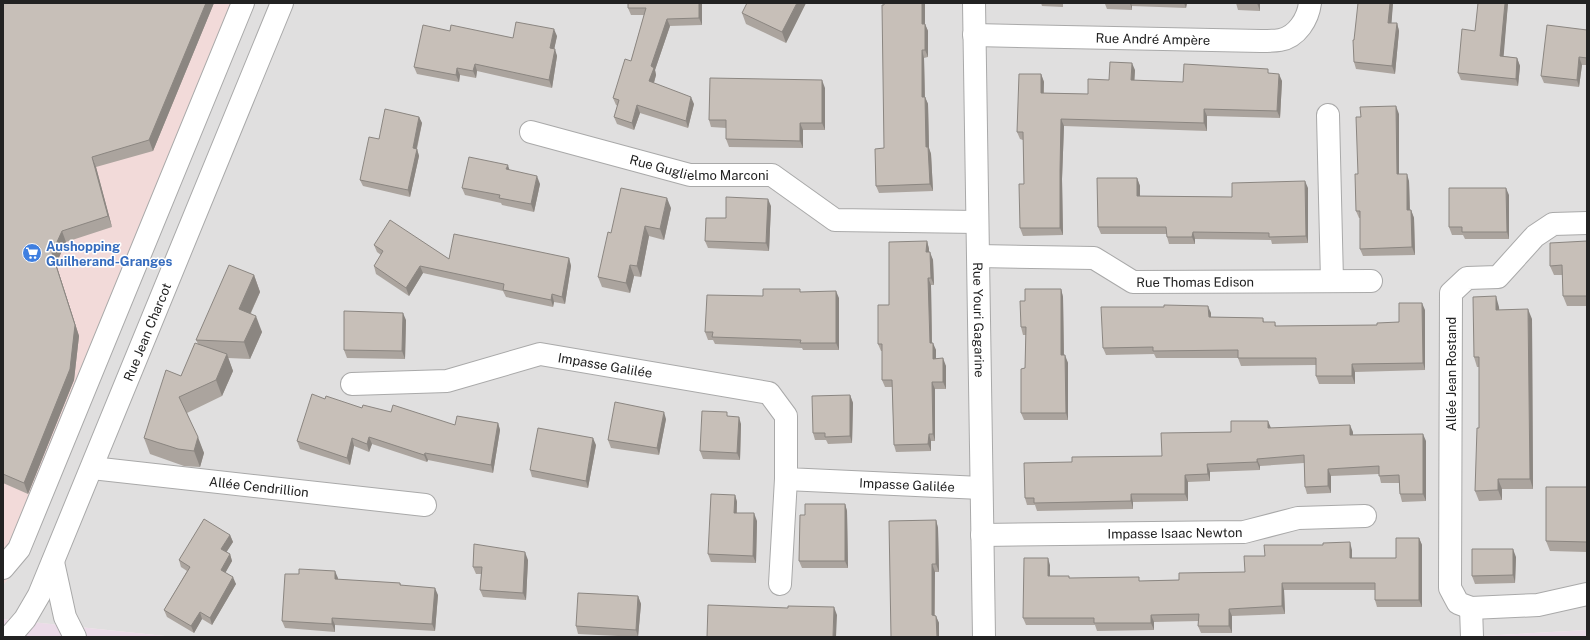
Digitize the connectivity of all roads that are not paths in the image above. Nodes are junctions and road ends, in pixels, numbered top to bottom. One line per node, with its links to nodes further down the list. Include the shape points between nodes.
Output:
1 (243, 3): 21 (street, via 19,549)
2 (282, 3): 14 (street, Rue Jean Charcot)
3 (974, 3): 5 (street, Rue Youri Gagarine)
4 (1310, 3): 5 (street, Rue André Ampère, via 1306,19 1298,31 1282,40)
5 (974, 36): 8 (street, Rue Youri Gagarine)
6 (1328, 115): 11 (street)
7 (531, 132): 8 (street, Rue Guglielmo Marconi, via 690,175 772,175 835,220)
8 (977, 222): 10 (street, Rue Youri Gagarine)
9 (1587, 223): 24 (street, Allée Jean Rostand, via 1553,224 1535,236 1498,277 1467,278 1451,293 1450,588 1458,603)
10 (978, 256): 11 (street, Rue Thomas Edison, via 1094,258 1133,282); 16 (street, Rue Youri Gagarine)
11 (1332, 281): 12 (street, Rue Thomas Edison)
12 (1371, 281)
13 (352, 384): 15 (street, Impasse Galilée, via 447,381 540,354 769,393 786,416)
14 (92, 468): 17 (street, Allée Cendrillion); 20 (street, Rue Jean Charcot)
15 (786, 479): 16 (street, Impasse Galilée); 22 (street, Impasse Galilée)
16 (981, 488): 19 (street, Rue Youri Gagarine)
17 (425, 505)
18 (1365, 516): 19 (street, Impasse Isaac Newton, via 1298,518 1244,532)
19 (982, 535): 27 (street, Rue Youri Gagarine)
20 (53, 562): 25 (street, Rue Jean Charcot, via 39,595 24,619); 26 (street, via 65,617)
21 (3, 568)
22 (780, 584)
23 (1587, 594): 24 (street, via 1538,605)
24 (1471, 608): 28 (street)
25 (10, 634)
26 (75, 637)
27 (984, 637)
28 (1472, 637)

